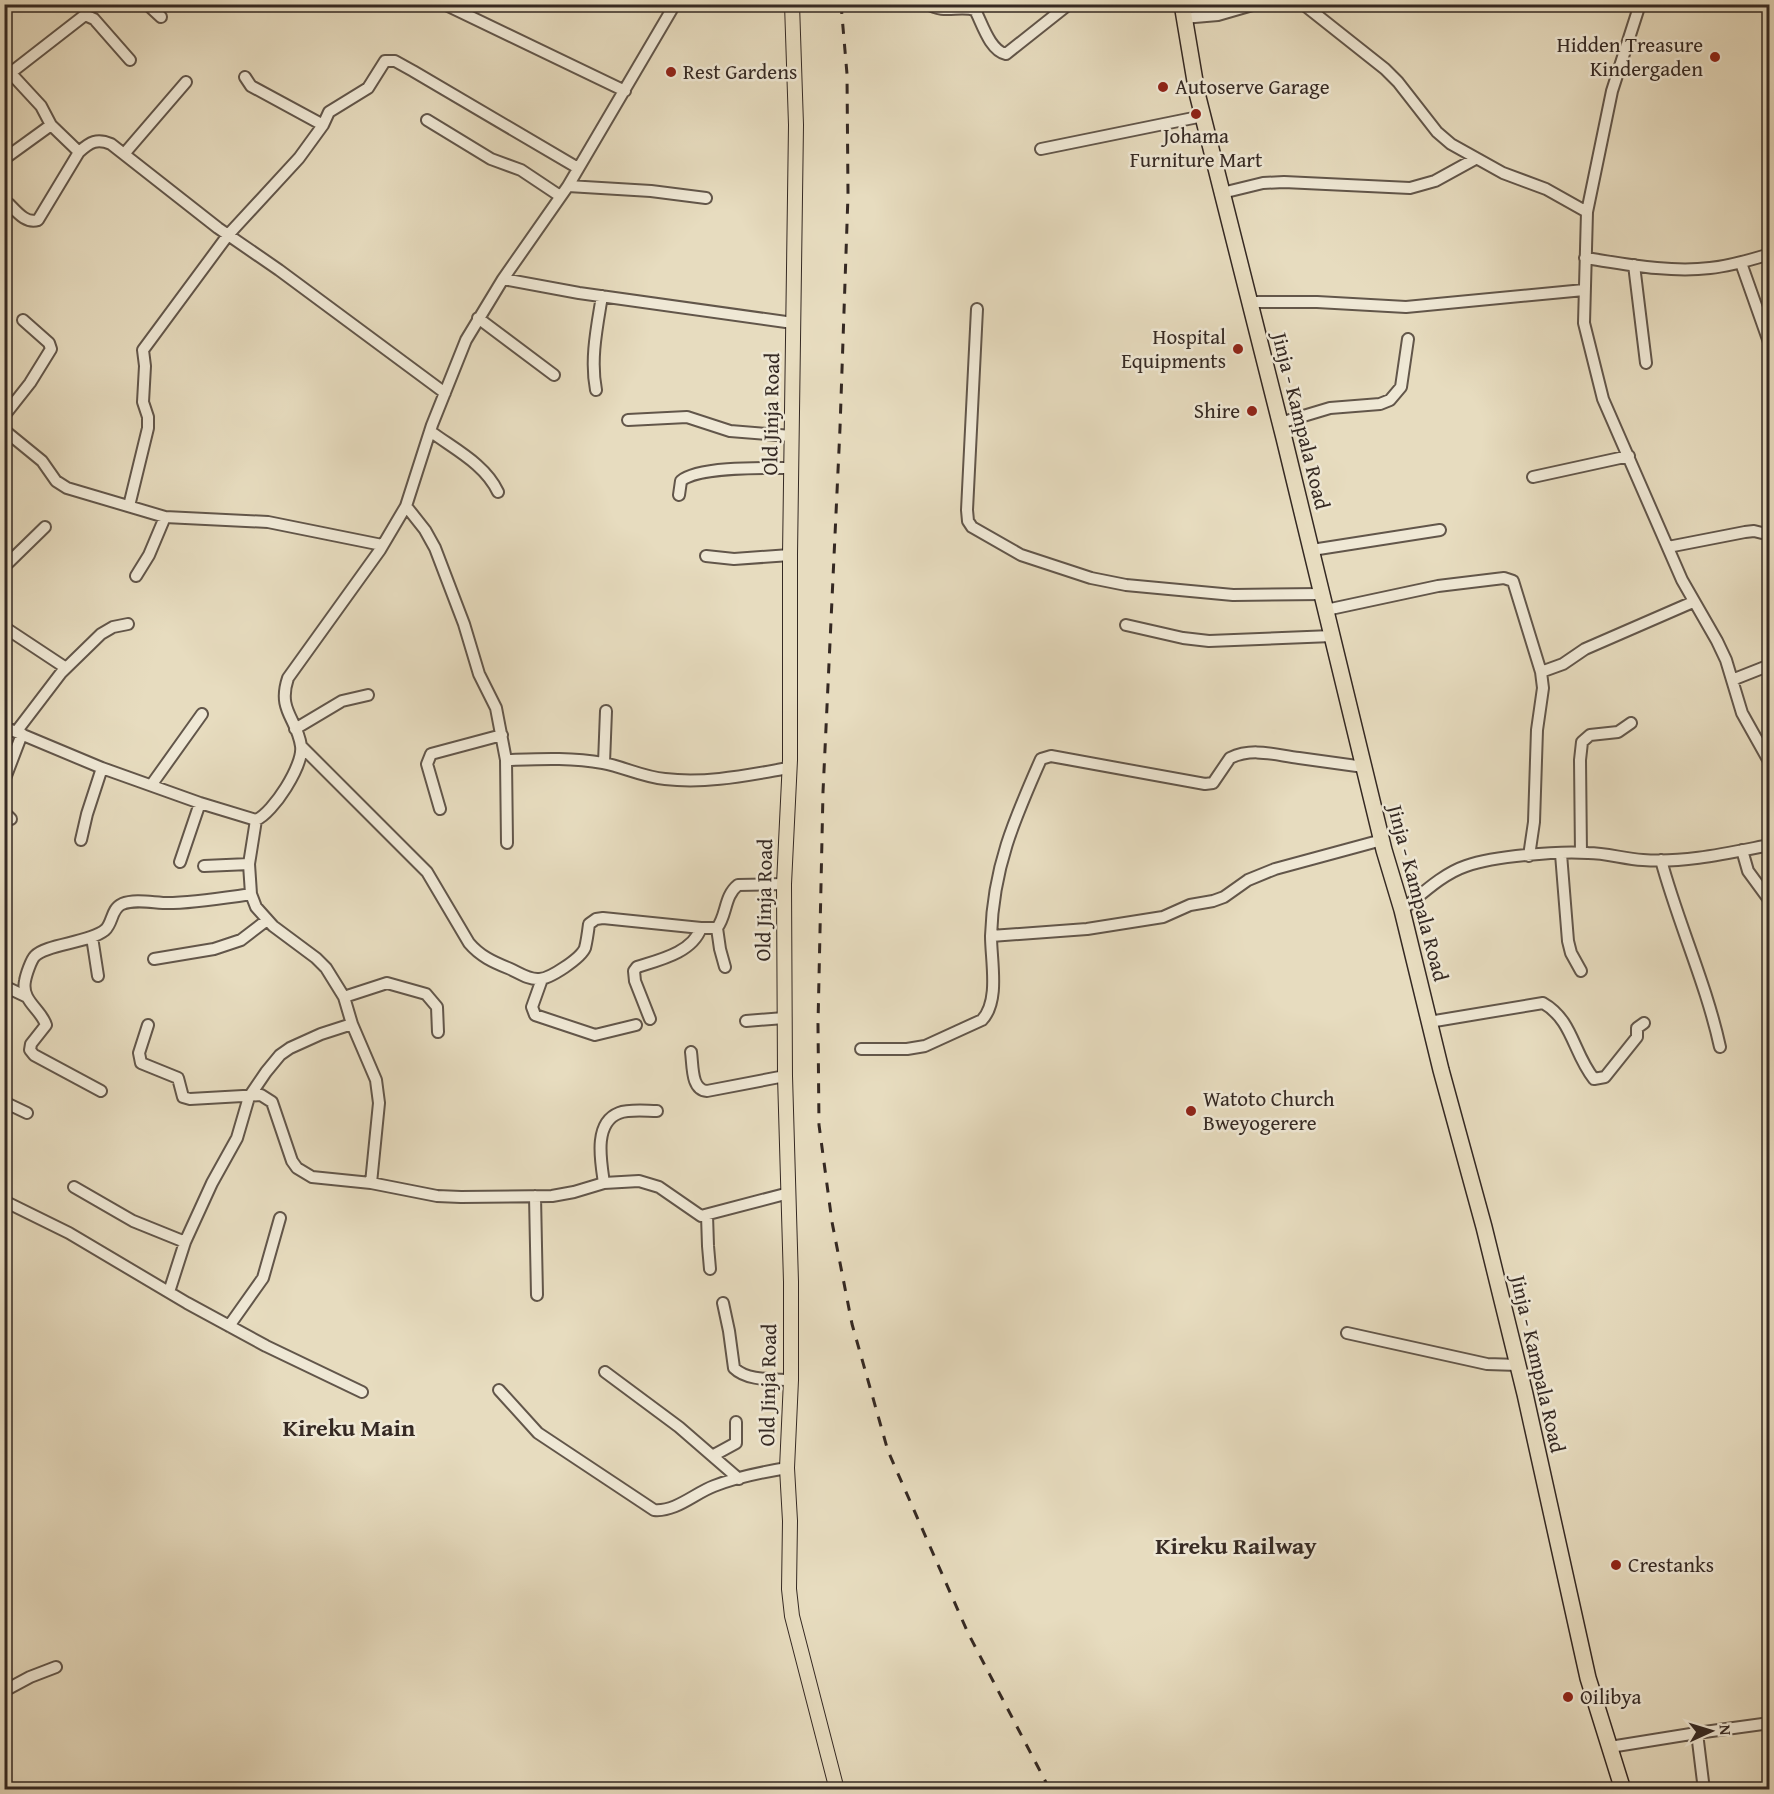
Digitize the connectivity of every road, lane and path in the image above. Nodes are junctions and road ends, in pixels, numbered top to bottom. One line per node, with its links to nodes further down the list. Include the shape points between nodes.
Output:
1 (147, 4): 11 (street)
2 (444, 4): 16 (street)
3 (675, 4): 16 (street)
4 (792, 4): 45 (main road, Old Jinja Road, via 796,125)
5 (928, 4): 6 (street, via 944,10 975,10 994,48 1006,54)
6 (1069, 4)
7 (1256, 4): 10 (street, via 1218,15)
8 (1303, 4): 25 (street, via 1385,69 1437,132)
9 (1640, 4): 32 (street, via 1612,91)
10 (1183, 11): 17 (highway, Jinja - Kampala Road)
11 (161, 17)
12 (130, 60): 13 (street, via 94,19 85,15)
13 (7, 72): 19 (street, via 41,106)
14 (244, 77): 20 (street, via 250,86)
15 (186, 82): 23 (street)
16 (625, 91): 26 (street)
17 (1203, 116): 21 (street); 28 (highway, Jinja - Kampala Road)
18 (427, 120): 29 (street, via 491,159 521,170)
19 (51, 125): 22 (street); 24 (street)
20 (323, 125): 26 (street, via 329,112 368,88 389,60); 33 (street, via 299,158)
21 (1041, 148)
22 (79, 152): 23 (street, via 100,140); 31 (street, via 38,220 25,219)
23 (124, 154): 33 (street)
24 (4, 159)
25 (1475, 159): 28 (street, via 1435,181 1410,188 1284,182); 32 (street, via 1546,189)
26 (578, 168): 27 (street)
27 (568, 186): 29 (street); 30 (street)
28 (1222, 193): 41 (highway, Jinja - Kampala Road)
29 (560, 196): 38 (street)
30 (706, 198)
31 (9, 204)
32 (1587, 212): 35 (street)
33 (228, 235): 51 (street); 63 (street, via 143,350 142,402 148,428)
34 (1770, 254): 36 (street)
35 (1585, 258): 37 (street); 39 (street)
36 (1741, 263): 37 (street, via 1708,269); 47 (street)
37 (1634, 265): 48 (street)
38 (503, 279): 40 (street); 43 (street)
39 (1584, 290): 41 (street, via 1406,308); 58 (street, via 1584,323 1603,399)
40 (602, 296): 45 (street); 50 (street, via 593,374)
41 (1249, 302): 54 (highway, Jinja - Kampala Road)
42 (977, 309): 76 (street, via 967,510 972,527 1021,555 1126,585 1233,595)
43 (478, 318): 49 (street); 51 (street)
44 (23, 320): 52 (street, via 50,343 51,349)
45 (793, 323): 57 (main road, Old Jinja Road)
46 (1408, 339): 54 (street, via 1401,387 1390,400 1330,408)
47 (1770, 345)
48 (1646, 363)
49 (554, 375)
50 (596, 390)
51 (445, 393): 56 (street)
52 (4, 416)
53 (628, 420): 57 (street, via 687,417 730,431)
54 (1280, 423): 71 (highway, Jinja - Kampala Road)
55 (4, 430): 63 (street, via 42,461 62,486)
56 (430, 431): 61 (street, via 483,470); 64 (street)
57 (791, 436): 59 (main road, Old Jinja Road)
58 (1629, 456): 60 (street); 70 (street)
59 (791, 468): 62 (street, via 699,473 681,481); 72 (main road, Old Jinja Road)
60 (1533, 477)
61 (498, 492)
62 (679, 495)
63 (129, 506): 65 (street)
64 (406, 506): 69 (street); 94 (street, via 435,548 478,674 494,700)
65 (165, 517): 69 (street, via 268,522); 75 (street)
66 (45, 527): 74 (street)
67 (1440, 530): 71 (street)
68 (1770, 535): 70 (street, via 1745,532)
69 (382, 545): 92 (street, via 288,678 284,702)
70 (1668, 547): 77 (street)
71 (1312, 550): 76 (highway, Jinja - Kampala Road)
72 (790, 555): 73 (street, via 734,559); 101 (main road, Old Jinja Road)
73 (706, 556)
74 (4, 567)
75 (136, 576)
76 (1322, 594): 78 (highway, Jinja - Kampala Road)
77 (1693, 602): 85 (street); 86 (street, via 1717,641)
78 (1326, 610): 82 (highway, Jinja - Kampala Road); 85 (street, via 1438,586 1510,579 1517,588)
79 (128, 624): 84 (street, via 105,630)
80 (1126, 625): 82 (street, via 1209,641)
81 (4, 627): 84 (street)
82 (1332, 636): 99 (highway, Jinja - Kampala Road)
83 (1770, 665): 86 (street)
84 (66, 668): 93 (street)
85 (1541, 672): 114 (street, via 1534,822)
86 (1732, 680): 98 (street, via 1742,713)
87 (368, 695): 92 (street, via 342,701)
88 (606, 711): 97 (street)
89 (202, 714): 103 (street)
90 (1631, 723): 112 (street, via 1618,732 1590,735 1582,742)
91 (4, 727): 93 (street)
92 (295, 729): 95 (street)
93 (19, 733): 100 (street); 102 (street)
94 (502, 735): 96 (street); 105 (street, via 431,754 427,764)
95 (302, 747): 106 (street, via 285,790 264,817); 132 (street, via 427,872 476,952 529,978)
96 (506, 760): 97 (street); 109 (street)
97 (604, 763): 101 (street, via 665,779 709,780)
98 (1770, 763)
99 (1364, 767): 108 (highway, Jinja - Kampala Road); 126 (street, via 1263,751 1230,758 1213,783 1205,784 1044,757 999,866)
100 (102, 768): 103 (street); 107 (street)
101 (789, 768): 119 (main road, Old Jinja Road)
102 (4, 781)
103 (152, 784): 104 (street)
104 (201, 803): 106 (street); 116 (street)
105 (440, 809)
106 (256, 820): 117 (street)
107 (81, 840)
108 (1382, 840): 122 (highway, Jinja - Kampala Road); 126 (street, via 1275,869 1248,880 1224,897 1163,917 1087,929)
109 (507, 843)
110 (1770, 845): 111 (street)
111 (1742, 850): 115 (street); 121 (street, via 1748,872)
112 (1581, 853): 113 (street); 115 (street)
113 (1561, 854): 114 (street); 130 (street, via 1568,941)
114 (1528, 856): 122 (street, via 1466,866)
115 (1661, 860): 145 (street, via 1708,999)
116 (180, 862)
117 (249, 864): 118 (street); 120 (street)
118 (204, 866)
119 (784, 884): 125 (street, via 738,885 731,892); 136 (main road, Old Jinja Road)
120 (251, 894): 123 (street); 127 (street, via 192,902 121,904 106,930)
121 (1770, 902)
122 (1402, 910): 139 (highway, Jinja - Kampala Road)
123 (267, 920): 128 (street, via 241,940 214,949); 135 (street, via 316,958)
124 (701, 928): 125 (street); 132 (street, via 596,919 589,924 583,951); 137 (street, via 687,946 634,971)
125 (717, 928): 129 (street)
126 (991, 936): 146 (street, via 990,1009 982,1020 925,1046)
127 (92, 937): 131 (street); 134 (street, via 35,956 25,982)
128 (154, 959)
129 (725, 967)
130 (1581, 971)
131 (98, 976)
132 (542, 979): 143 (street, via 532,1007 536,1016 595,1035)
133 (4, 986): 134 (street)
134 (25, 996): 149 (street, via 46,1025 30,1050)
135 (344, 997): 141 (street); 144 (street, via 387,983 426,994 437,1007)
136 (784, 1018): 138 (street); 148 (main road, Old Jinja Road)
137 (650, 1019)
138 (746, 1021)
139 (1429, 1022): 140 (street, via 1543,1003 1563,1019 1594,1079 1605,1077); 169 (highway, Jinja - Kampala Road)
140 (1644, 1023)
141 (352, 1024): 150 (street, via 321,1034 280,1055); 154 (street, via 378,1092)
142 (148, 1025): 150 (street, via 139,1053 141,1063 177,1078 183,1097)
143 (636, 1025)
144 (438, 1032)
145 (1719, 1047)
146 (861, 1049)
147 (691, 1052): 148 (street, via 700,1091)
148 (785, 1076): 157 (main road, Old Jinja Road)
149 (101, 1092)
150 (249, 1097): 154 (street, via 261,1095 272,1102 292,1161 303,1173); 162 (street, via 237,1138)
151 (4, 1102): 153 (street)
152 (657, 1111): 155 (street, via 620,1113 609,1119 600,1157)
153 (27, 1113)
154 (371, 1183): 158 (street, via 437,1196)
155 (604, 1183): 158 (street, via 574,1192); 160 (street, via 649,1183 701,1216)
156 (74, 1187): 162 (street, via 133,1221)
157 (789, 1193): 160 (street); 171 (main road, Old Jinja Road)
158 (535, 1196): 165 (street)
159 (4, 1201): 164 (street, via 69,1233)
160 (707, 1215): 163 (street)
161 (280, 1218): 167 (street, via 263,1278)
162 (185, 1242): 164 (street)
163 (710, 1269)
164 (169, 1292): 167 (street)
165 (537, 1294)
166 (723, 1303): 171 (street, via 734,1368 740,1375)
167 (229, 1326): 173 (street)
168 (1347, 1333): 169 (street, via 1487,1364)
169 (1518, 1365): 182 (highway, Jinja - Kampala Road, via 1588,1678)
170 (605, 1372): 175 (street)
171 (791, 1380): 176 (main road, Old Jinja Road)
172 (499, 1390): 177 (street, via 538,1433 654,1510 663,1511 713,1486)
173 (362, 1392)
174 (735, 1422): 175 (street, via 736,1443)
175 (714, 1455): 177 (street)
176 (787, 1468): 177 (street); 183 (main road, Old Jinja Road, via 790,1605)
177 (739, 1479)
178 (56, 1667): 179 (street)
179 (4, 1691)
180 (1770, 1723): 181 (street)
181 (1697, 1732): 182 (street); 185 (street)
182 (1610, 1747): 184 (highway, Jinja - Kampala Road)
183 (837, 1790)
184 (1623, 1790)
185 (1704, 1790)

